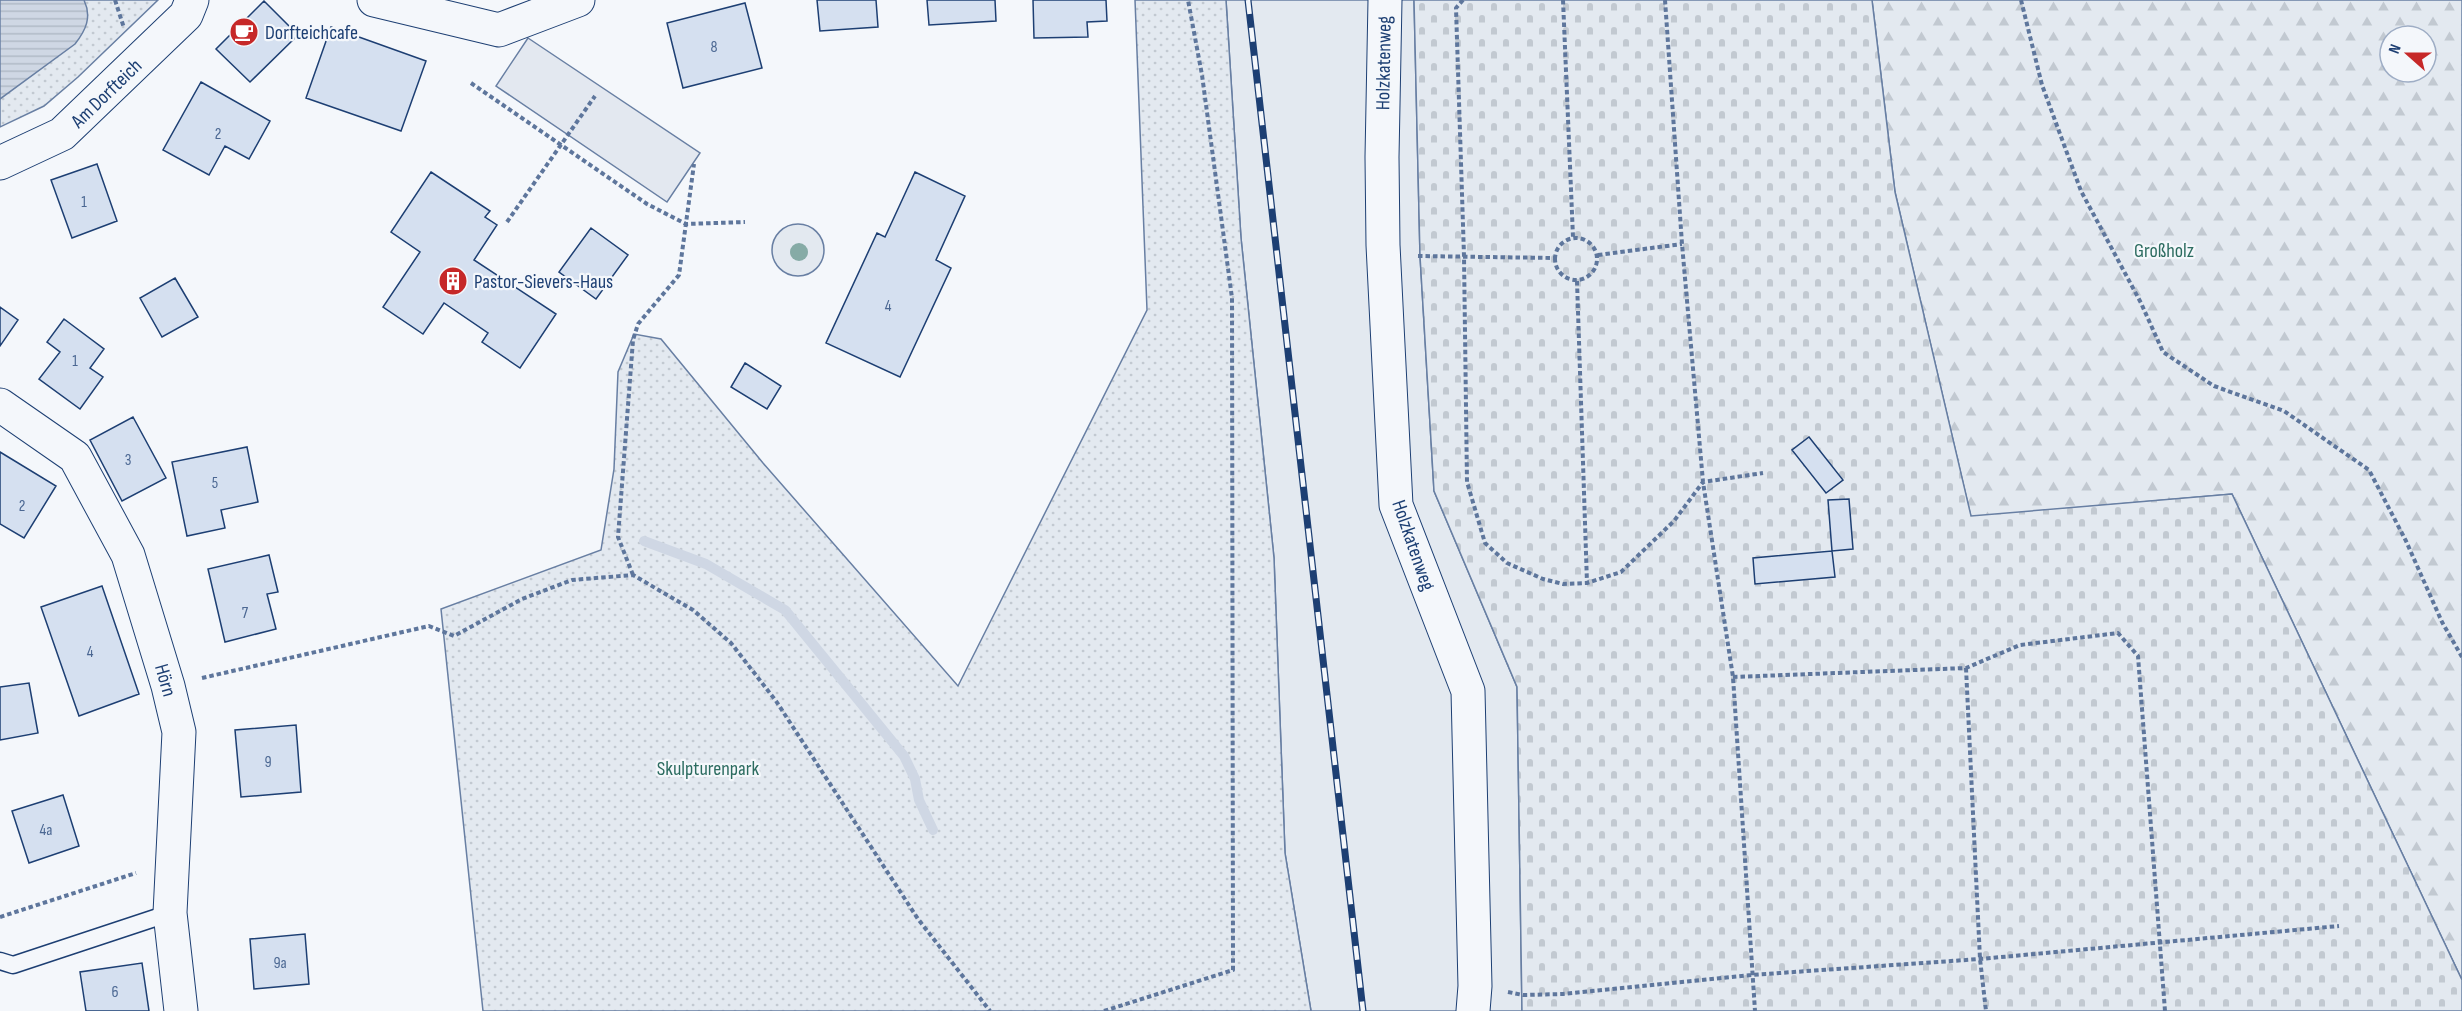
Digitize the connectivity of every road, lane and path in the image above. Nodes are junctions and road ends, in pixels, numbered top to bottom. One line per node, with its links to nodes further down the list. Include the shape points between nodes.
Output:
1 (192, 0): 13 (street, Am Dorfteich, via 186,15 63,134)
2 (375, 0): 3 (street, via 499,30)
3 (578, 0)
4 (1188, 0): 45 (path, via 1232,298 1233,970)
5 (1385, 0): 20 (street, Holzkatenweg)
6 (1463, 0): 22 (path, via 1456,8)
7 (1563, 0): 18 (path)
8 (1665, 0): 19 (path)
9 (2021, 0): 30 (path, via 2042,85 2081,191 2163,352 2214,386 2284,411 2369,470)
10 (471, 83): 12 (path)
11 (595, 96): 12 (path)
12 (560, 145): 15 (path); 17 (path, via 647,204)
13 (0, 163)
14 (694, 164): 17 (path)
15 (507, 222)
16 (745, 222): 17 (path)
17 (686, 224): 28 (path, via 679,275 638,324 633,340 618,537)
18 (1573, 237): 21 (path, via 1589,241); 23 (path, via 1560,245)
19 (1682, 244): 21 (path); 27 (path)
20 (1383, 245): 22 (path, via 1420,256); 42 (street, Holzkatenweg, via 1396,504 1468,691)
21 (1598, 255): 24 (path, via 1594,272)
22 (1464, 256): 23 (path); 29 (path, via 1467,482 1485,543 1507,563 1543,579)
23 (1554, 258): 24 (path, via 1561,275)
24 (1577, 281): 29 (path)
25 (0, 405): 33 (street, Hörn, via 75,457 128,555)
26 (1763, 473): 27 (path)
27 (1703, 482): 29 (path, via 1674,521 1621,572); 32 (path)
28 (633, 575): 33 (path, via 572,580 522,599 454,636 429,626); 44 (path, via 693,610 731,643 776,700 918,920)
29 (1587, 584)
30 (2462, 657)
31 (1966, 668): 32 (path); 38 (path, via 2020,645 2118,633 2138,656); 39 (path)
32 (1733, 677): 41 (path)
33 (168, 686): 34 (street, Hörn, via 179,732)
34 (174, 861): 35 (street, Hörn); 36 (path)
35 (170, 913): 40 (lane, via 13,965); 43 (street, Hörn)
36 (0, 917)
37 (2339, 926): 38 (path)
38 (2160, 941): 39 (path); 48 (path)
39 (1980, 959): 41 (path); 47 (path)
40 (0, 961)
41 (1751, 975): 42 (path, via 1563,994); 46 (path)
42 (1474, 998)
43 (181, 1011)
44 (990, 1011)
45 (1104, 1011)
46 (1755, 1011)
47 (1986, 1011)
48 (2165, 1011)

